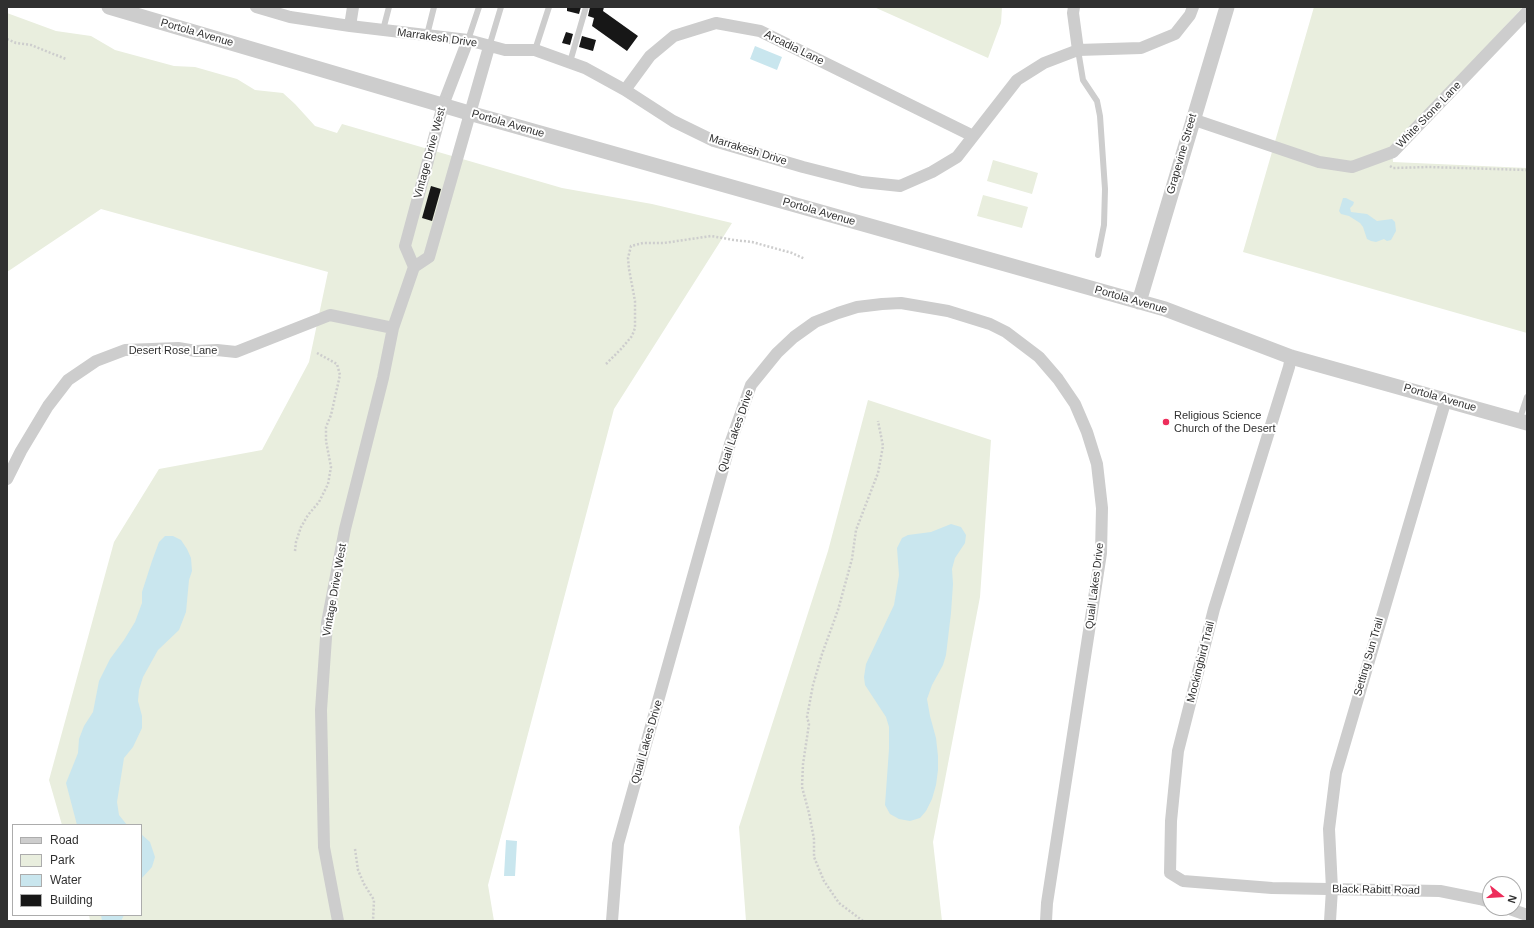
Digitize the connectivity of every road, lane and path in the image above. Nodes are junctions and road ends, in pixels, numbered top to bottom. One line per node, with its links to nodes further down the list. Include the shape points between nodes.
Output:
1 (109, 7): 26 (street, Portola Avenue)
2 (256, 7): 13 (street, Marrakesh Drive)
3 (353, 7): 15 (street)
4 (389, 7): 16 (lane)
5 (434, 7): 17 (lane)
6 (479, 7): 19 (lane)
7 (501, 7): 20 (lane)
8 (549, 7): 21 (lane)
9 (586, 7): 24 (lane)
10 (1074, 7): 22 (street)
11 (1193, 7): 22 (street, Marrakesh Drive, via 1175,34 1141,48)
12 (1227, 7): 28 (street, Grapevine Street)
13 (277, 10): 15 (street, Marrakesh Drive, via 290,17)
14 (1527, 12): 30 (street, White Stone Lane, via 1394,152)
15 (350, 26): 16 (street, Marrakesh Drive)
16 (383, 30): 17 (street, Marrakesh Drive)
17 (427, 35): 19 (street, Marrakesh Drive)
18 (7, 39): 23 (path, via 31,45)
19 (468, 40): 20 (street, Marrakesh Drive); 26 (street, Vintage Drive West)
20 (489, 47): 21 (street, Marrakesh Drive); 27 (street)
21 (535, 50): 24 (street, Marrakesh Drive)
22 (1078, 50): 29 (street, Marrakesh Drive, via 1044,63 1018,80); 32 (lane, via 1083,80 1097,101 1100,116 1105,218)
23 (66, 59)
24 (570, 62): 25 (street, Marrakesh Drive)
25 (625, 90): 29 (street, Marrakesh Drive, via 672,121 714,141 862,182 900,186 932,172 957,157); 29 (street, Arcadia Lane, via 650,56 674,36 716,23 760,31)
26 (443, 105): 27 (street, Portola Avenue); 34 (street, Vintage Drive West, via 405,246)
27 (469, 113): 34 (street, via 429,257); 35 (street, Portola Avenue)
28 (1192, 119): 30 (street, White Stone Lane, via 1319,162 1352,167); 35 (street, Grapevine Street)
29 (973, 136)
30 (1379, 157): 31 (path, via 1393,168)
31 (1527, 170)
32 (1098, 255)
33 (805, 259): 39 (path, via 752,242 711,236 631,246 628,258 635,301 635,328 632,336)
34 (414, 267): 36 (street, Vintage Drive West)
35 (1139, 302): 38 (street, Portola Avenue, via 1165,309)
36 (393, 328): 44 (street, Desert Rose Lane, via 330,315 236,352 178,348 125,350 96,361 68,380 48,406); 50 (street, Vintage Drive West, via 345,529 327,623 321,710 324,847)
37 (317, 353): 45 (path, via 338,364 340,375 326,427 331,467 328,484 301,527)
38 (1291, 357): 41 (street, Portola Avenue); 47 (street, Mockingbird Trail, via 1214,609 1179,744 1171,821 1170,873 1183,881)
39 (606, 364)
40 (1527, 396): 43 (lane)
41 (1446, 400): 43 (street, Portola Avenue); 48 (street, Setting Sun Trail, via 1336,773 1329,829)
42 (878, 421): 53 (path, via 883,446 878,473 856,530 852,559 838,610 813,685 807,717 809,724 802,787 814,839 814,857 824,881 839,903)
43 (1523, 422)
44 (7, 480)
45 (295, 551)
46 (355, 849): 51 (path, via 358,870 374,900)
47 (1272, 888): 48 (street, Black Rabitt Road)
48 (1332, 889): 49 (street, Black Rabitt Road, via 1440,891); 55 (street, Setting Sun Trail)
49 (1482, 900)
50 (338, 921)
51 (372, 921)
52 (612, 921): 54 (street, Quail Lakes Drive, via 618,844 730,444 751,385 782,348 815,322 857,307 901,303 948,311 990,324 1006,332 1039,357 1075,404 1097,464 1102,508 1102,553)
53 (863, 921)
54 (1046, 921)
55 (1330, 921)

